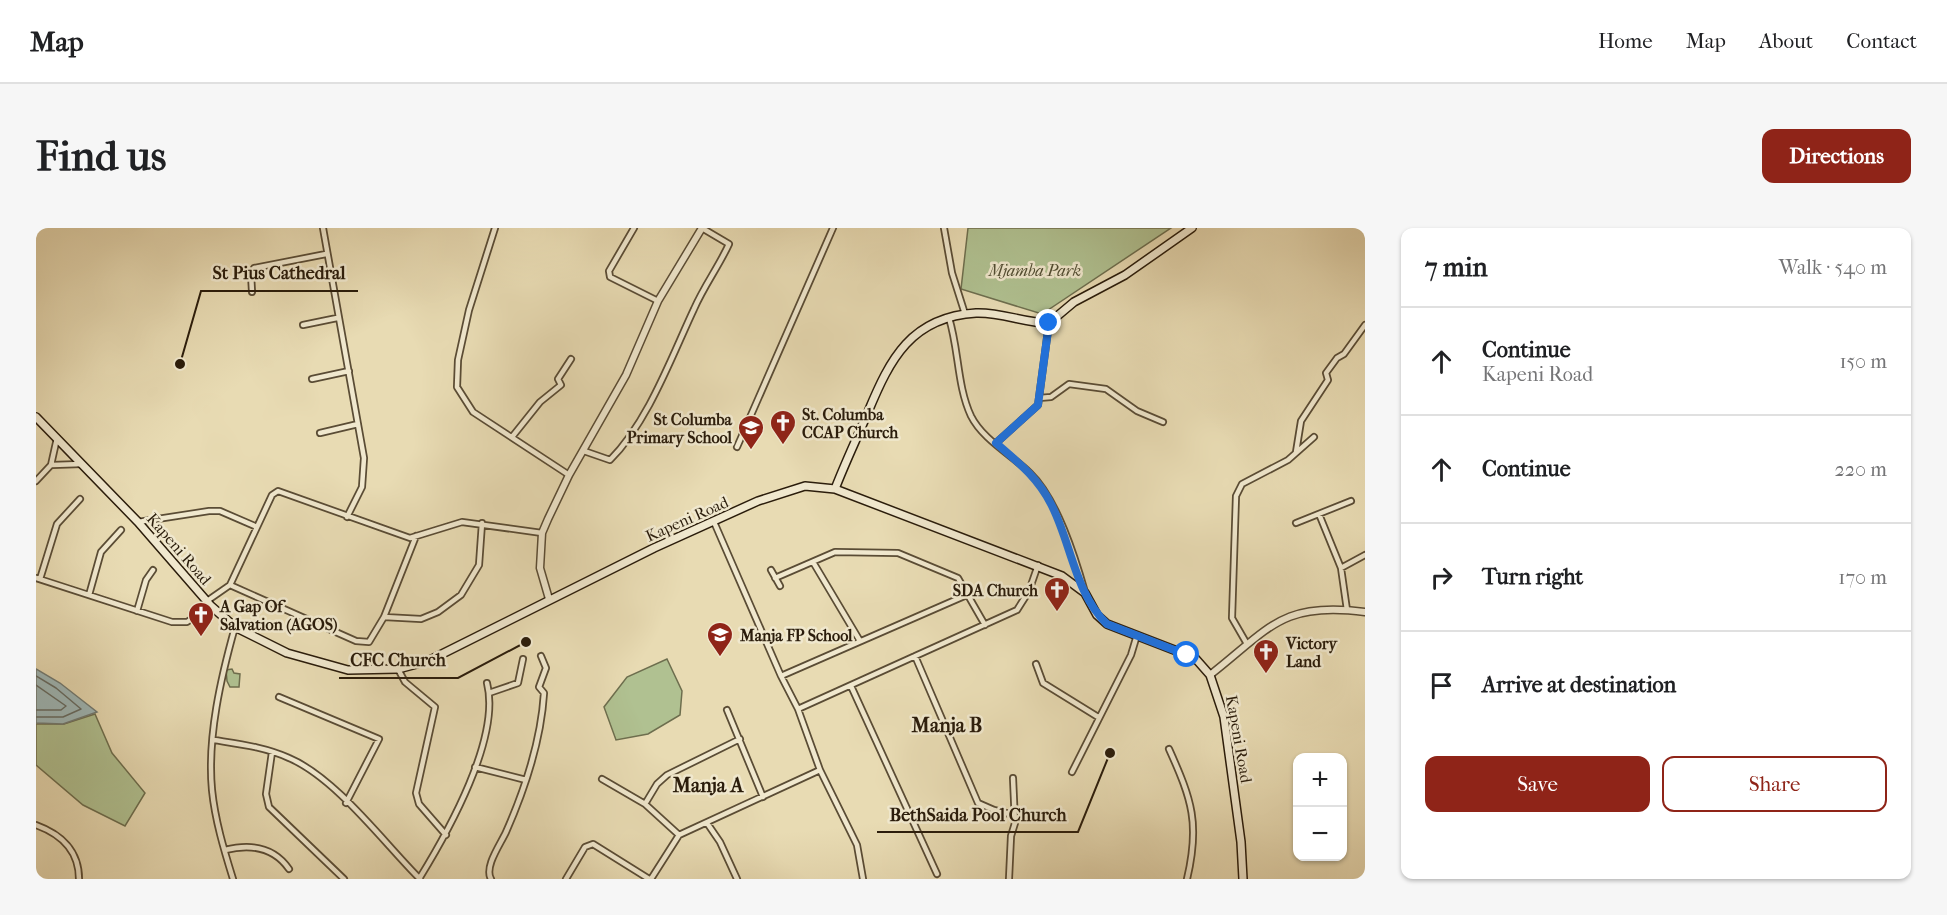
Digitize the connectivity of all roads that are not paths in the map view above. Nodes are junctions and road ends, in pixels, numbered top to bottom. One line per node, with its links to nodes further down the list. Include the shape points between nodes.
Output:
1 (323, 228): 8 (street)
2 (495, 228): 26 (street, via 469,310 456,377 461,396 473,412)
3 (634, 228): 10 (street, via 609,270 610,277)
4 (702, 228): 10 (street); 30 (street, via 729,244 648,406 627,443 610,460)
5 (833, 228): 29 (street)
6 (944, 228): 11 (street)
7 (1192, 228): 14 (main road, via 1125,275 1074,302)
8 (326, 254): 9 (street, via 254,268); 12 (street)
9 (252, 292)
10 (658, 301): 30 (street, via 626,375)
11 (965, 314): 13 (main road); 14 (main road, via 1001,314)
12 (337, 318): 15 (street); 18 (street)
13 (949, 318): 28 (street, via 966,402 977,426); 36 (main road, via 917,334 893,358)
14 (1049, 323): 20 (street)
15 (303, 325)
16 (1365, 325): 31 (street, via 1326,373 1328,380 1301,421)
17 (571, 359): 26 (street, via 558,379 561,385 540,402)
18 (349, 371): 19 (street); 23 (street)
19 (312, 379)
20 (1040, 398): 22 (street, via 1051,397 1069,384 1106,389 1137,411); 28 (street, via 1035,409)
21 (36, 417): 27 (main road, Kapeni Road)
22 (1163, 422)
23 (358, 424): 24 (street); 40 (street, via 364,474)
24 (320, 433)
25 (1314, 436): 31 (street)
26 (512, 437): 34 (street)
27 (57, 438): 32 (main road, Kapeni Road); 33 (street)
28 (996, 443): 59 (street, via 1041,486 1062,527)
29 (737, 447)
30 (584, 451): 34 (street)
31 (1296, 452): 72 (street, via 1242,484 1236,496 1232,618)
32 (83, 464): 33 (street); 41 (main road, Kapeni Road)
33 (52, 465): 35 (street)
34 (569, 475): 47 (street)
35 (36, 481)
36 (835, 489): 42 (main road, Kapeni Road, via 793,488); 51 (main road, Kapeni Road)
37 (80, 499): 56 (street, via 57,524)
38 (1351, 501): 39 (street)
39 (1319, 514): 44 (street); 52 (street)
40 (347, 517): 45 (street, via 282,490 272,495); 48 (street, via 403,537)
41 (138, 522): 45 (street, via 214,511); 63 (main road, Kapeni Road)
42 (714, 522): 62 (main road, Kapeni Road); 79 (street)
43 (482, 523): 47 (street); 48 (street, via 462,522); 67 (street, via 478,566 461,595 421,619)
44 (1296, 523)
45 (257, 526): 57 (street)
46 (121, 530): 61 (street, via 101,552)
47 (543, 533): 62 (street, via 541,574)
48 (416, 536): 67 (street)
49 (1365, 555): 52 (street)
50 (813, 562): 55 (street); 60 (street, via 835,552 898,553 951,574 962,581); 71 (street)
51 (1038, 565): 59 (main road, Kapeni Road); 68 (street, via 1017,610)
52 (1341, 568): 64 (street)
53 (153, 570): 65 (street)
54 (771, 570): 55 (street)
55 (775, 578): 58 (street)
56 (38, 579): 61 (street)
57 (230, 585): 63 (street); 67 (street, via 364,642 371,640)
58 (780, 586)
59 (1085, 593): 70 (main road, Kapeni Road, via 1107,624)
60 (969, 594): 68 (street); 71 (street)
61 (89, 595): 65 (street)
62 (549, 599): 77 (main road, Kapeni Road, via 466,644)
63 (209, 604): 65 (street, via 194,618 180,623); 69 (main road, Kapeni Road)
64 (1347, 610): 66 (street); 72 (street, via 1296,613 1279,620)
65 (137, 611)
66 (1365, 612)
67 (384, 617)
68 (985, 625): 74 (street)
69 (235, 627): 77 (main road, Kapeni Road, via 263,643 310,661 361,671); 88 (street)
70 (1137, 635): 78 (main road, Kapeni Road, via 1195,658); 86 (street, via 1131,655)
71 (860, 641): 79 (street)
72 (1248, 644): 78 (street)
73 (540, 656): 96 (street, via 546,668 539,687 544,700)
74 (915, 656): 81 (street); 100 (street, via 978,802)
75 (523, 659): 82 (street, via 518,683)
76 (1036, 664): 86 (street, via 1043,683)
77 (398, 669): 103 (street, via 405,682 435,707 416,793 419,804)
78 (1210, 675): 119 (main road, Kapeni Road, via 1224,717)
79 (781, 676): 84 (street)
80 (487, 683): 82 (street)
81 (851, 686): 84 (street); 107 (street)
82 (489, 693): 91 (street)
83 (279, 697): 98 (street, via 379,739)
84 (798, 709): 92 (street)
85 (727, 710): 87 (street)
86 (1098, 717): 93 (street)
87 (740, 739): 97 (street); 99 (street, via 667,775)
88 (214, 740): 90 (street); 105 (street, via 212,788)
89 (1169, 749): 118 (street, via 1194,817)
90 (272, 752): 98 (street, via 304,765); 110 (street, via 266,794 269,807)
91 (475, 767): 96 (street); 103 (street)
92 (820, 770): 97 (street); 116 (street, via 856,845)
93 (1072, 772)
94 (1012, 778): 100 (street)
95 (602, 779): 99 (street)
96 (526, 780): 112 (street, via 489,867)
97 (763, 797): 101 (street)
98 (346, 803): 111 (street)
99 (645, 804): 104 (street)
100 (1014, 814): 117 (street)
101 (707, 823): 104 (street); 115 (street)
102 (36, 825): 108 (street, via 54,832 68,845)
103 (446, 834): 111 (street)
104 (679, 834): 114 (street)
105 (225, 850): 106 (street, via 249,845 271,853); 109 (street)
106 (289, 868)
107 (937, 874)
108 (79, 879)
109 (233, 879)
110 (344, 879)
111 (419, 879)
112 (491, 879)
113 (566, 879): 114 (street, via 585,847 593,844)
114 (650, 879)
115 (737, 879)
116 (862, 879)
117 (1009, 879)
118 (1187, 879)
119 (1243, 879)

